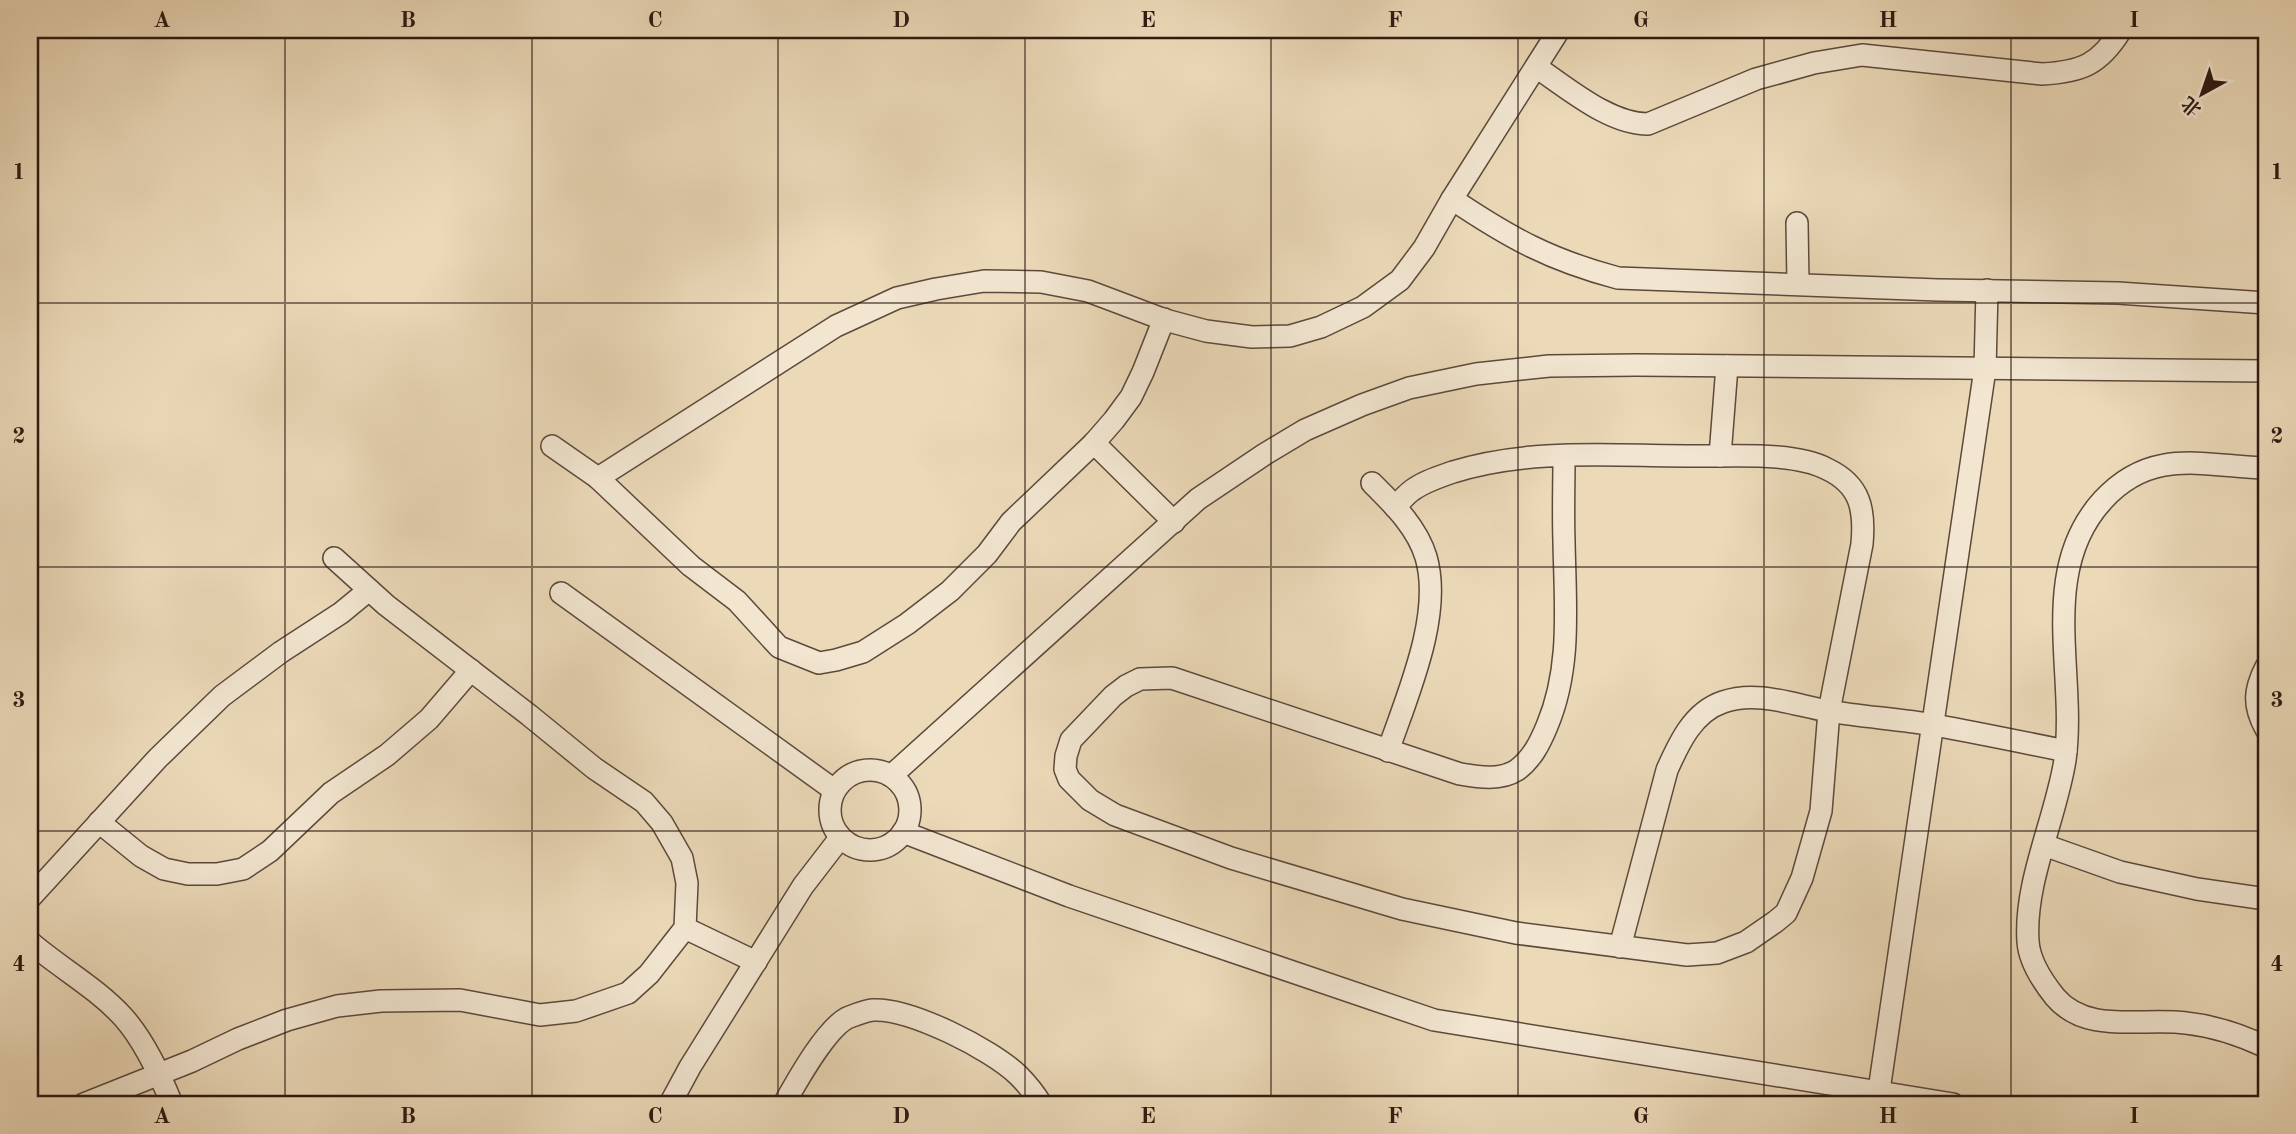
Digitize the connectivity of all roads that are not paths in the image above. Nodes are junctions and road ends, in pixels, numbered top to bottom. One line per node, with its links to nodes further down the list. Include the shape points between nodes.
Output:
1 (1559, 30): 3 (street)
2 (2121, 30): 3 (street, via 2101,57 2068,73 2042,75 1862,55 1843,57 1756,79 1648,124 1615,118)
3 (1536, 66): 4 (street)
4 (1452, 198): 6 (street, via 1537,250 1618,278); 9 (street, via 1400,280 1363,307 1321,327 1290,336 1252,337)
5 (1797, 223): 6 (street)
6 (1798, 283): 7 (street)
7 (1987, 290): 8 (street); 11 (street)
8 (2266, 303)
9 (1164, 319): 13 (street, via 1131,397); 18 (street, via 1088,291 1041,282 984,281 897,298 836,326)
10 (1727, 366): 11 (street); 16 (street); 21 (street, via 1549,366 1409,388 1305,430 1198,499)
11 (1985, 369): 12 (street); 28 (street)
12 (2266, 371)
13 (1094, 443): 18 (street, via 1012,522 950,591 863,652 819,663 779,647 737,601 691,566); 21 (street)
14 (552, 446): 18 (street)
15 (1564, 456): 16 (street); 20 (street, via 1514,458 1467,468 1411,490); 30 (street, via 1566,640 1560,694 1538,747 1515,771 1482,778)
16 (1720, 456): 27 (street, via 1802,461 1826,468 1842,478 1862,507 1861,544)
17 (2266, 468): 31 (street, via 2182,462 2156,466 2118,487 2088,519 2074,546 2067,575)
18 (598, 478)
19 (1372, 483): 20 (street)
20 (1395, 507): 30 (street, via 1426,558 1429,587 1422,655)
21 (1174, 523): 32 (street)
22 (334, 558): 23 (street)
23 (369, 590): 26 (street); 34 (street, via 222,696)
24 (561, 593): 33 (street)
25 (2266, 667): 29 (street, via 2256,702)
26 (471, 670): 34 (street, via 429,719 331,793 270,851 243,869 217,874 164,869); 40 (street, via 644,802 662,823 681,858 687,883)
27 (1829, 711): 28 (street); 42 (street, via 1738,697 1703,712 1679,743 1667,770); 42 (street, via 1821,811 1802,878 1786,913 1746,942 1717,953 1686,955)
28 (1933, 725): 31 (street); 46 (street)
29 (2266, 729)
30 (1388, 751): 42 (street, via 1159,677 1140,679 1113,696 1070,740 1065,769 1078,790 1115,815 1231,858 1402,909 1516,933)
31 (2066, 751): 37 (street)
32 (891, 776): 33 (street, via 879,771 853,773); 35 (street, via 908,797 908,825)
33 (834, 790): 36 (street, via 829,815)
34 (99, 822): 38 (street)
35 (903, 832): 36 (street, via 890,846 877,850 863,851); 46 (street, via 1069,896 1434,1020)
36 (840, 838): 43 (street, via 803,886)
37 (2044, 845): 39 (street, via 2120,872); 44 (street, via 2035,877 2028,943 2045,985 2058,1000 2085,1017 2105,1022 2184,1023 2216,1028)
38 (30, 898)
39 (2266, 899)
40 (685, 928): 43 (street); 45 (street, via 628,993 576,1011 540,1015 460,1000 337,1006 287,1020)
41 (30, 942): 45 (street, via 125,1020)
42 (1620, 947)
43 (756, 962): 49 (street)
44 (2266, 1047)
45 (158, 1073): 47 (street); 48 (street)
46 (1878, 1098): 52 (street)
47 (84, 1104)
48 (172, 1104)
49 (670, 1104)
50 (784, 1104): 51 (street, via 832,1031 845,1020 872,1010 920,1020 992,1055 1016,1074)
51 (1041, 1104)
52 (1953, 1104)

